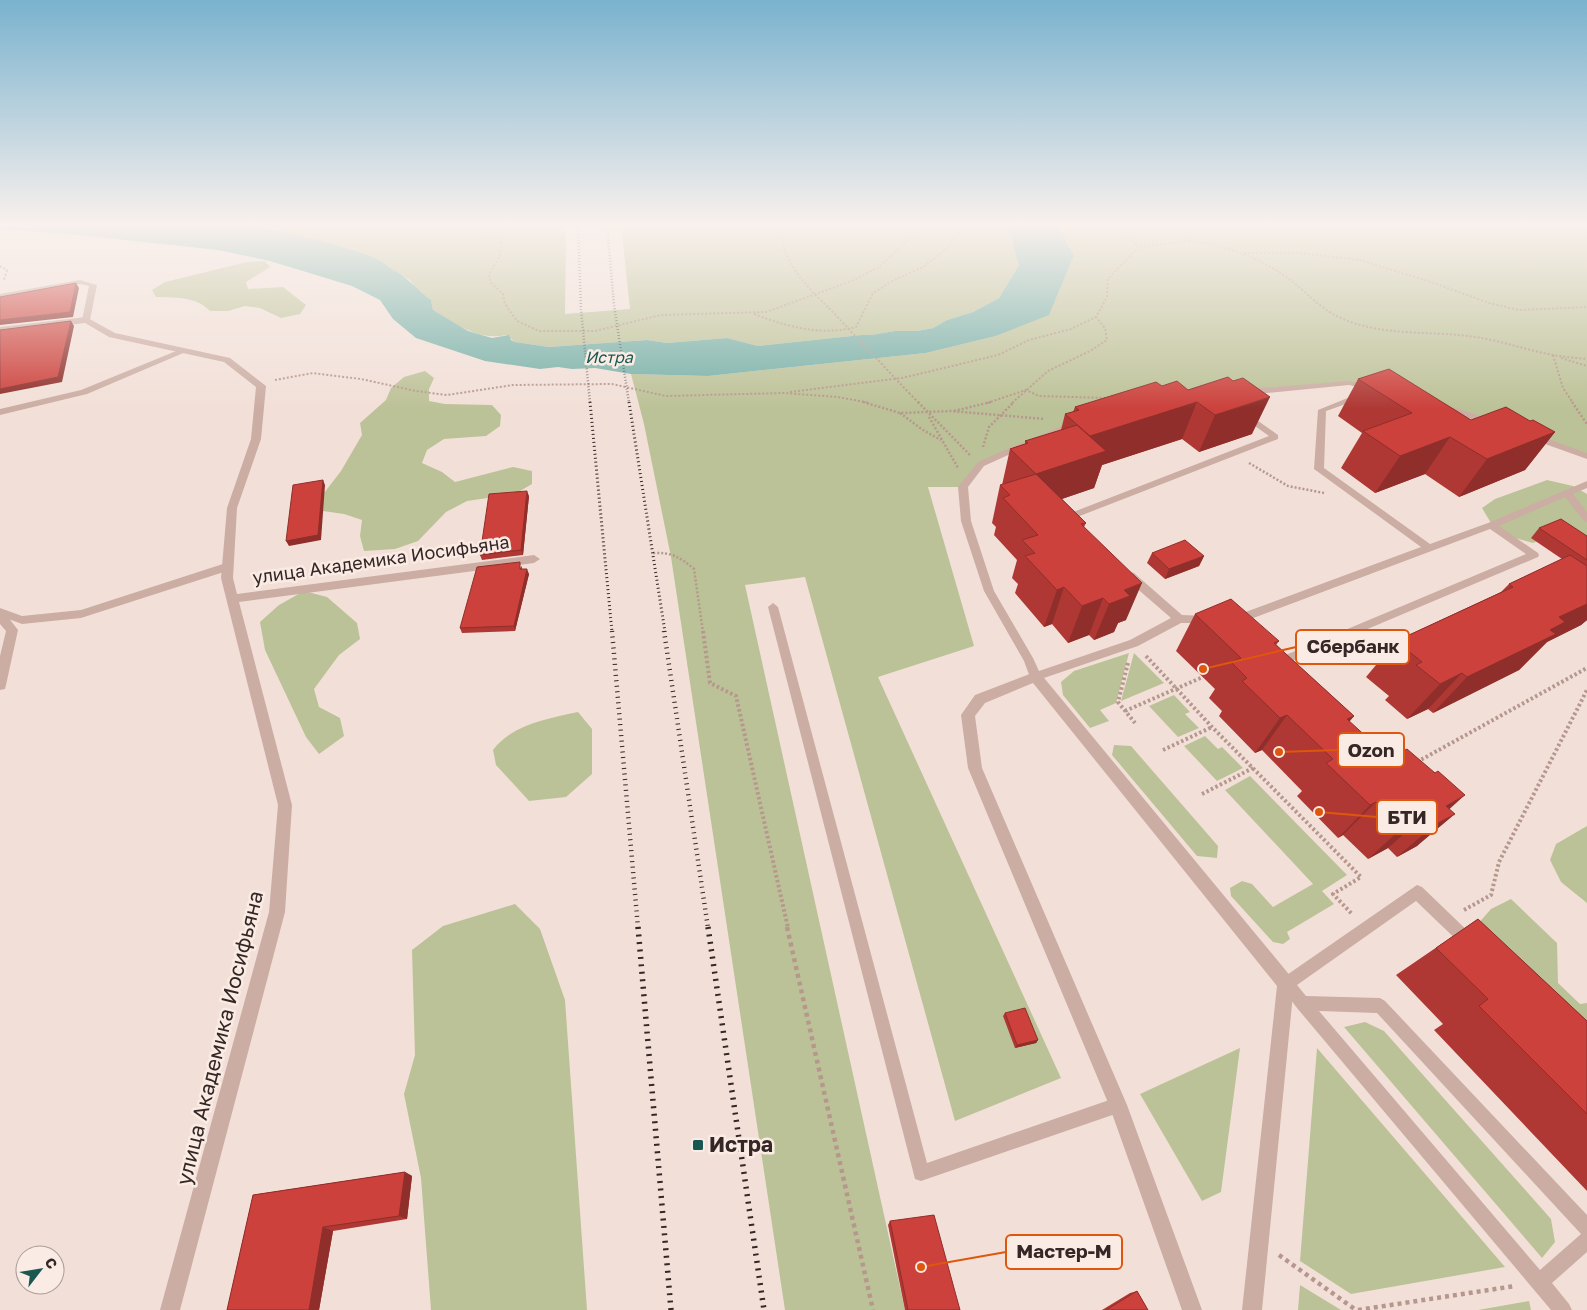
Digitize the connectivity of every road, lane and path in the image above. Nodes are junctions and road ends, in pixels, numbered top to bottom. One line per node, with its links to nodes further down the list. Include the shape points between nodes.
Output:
1 (56, 286): 11 (lane)
2 (93, 286): 15 (lane)
3 (494, 286): 13 (path, via 503,294 517,321 539,331 595,331 661,315)
4 (807, 286): 10 (path)
5 (837, 286): 10 (path)
6 (884, 286): 13 (path, via 873,293 856,327 831,332 803,329 780,325)
7 (1108, 286): 14 (path, via 1107,297)
8 (1297, 286): 18 (path, via 1318,305 1364,327 1470,336)
9 (1443, 286): 12 (path, via 1519,310)
10 (813, 294): 13 (path, via 780,308); 30 (path, bridge)
11 (0, 296)
12 (1587, 307)
13 (751, 313)
14 (1096, 317): 22 (path, via 1107,340 1048,371); 24 (path, via 1071,329 1029,340 998,355 902,378)
15 (86, 320): 16 (street); 17 (street, via 112,335)
16 (0, 330)
17 (184, 351): 21 (street, via 226,360); 29 (lane, via 84,392)
18 (1553, 356): 19 (path); 20 (path); 34 (path, via 1563,388)
19 (1587, 359)
20 (1587, 366)
21 (261, 386): 24 (path, via 279,378 313,373 447,395 513,385 566,384 612,384 666,396); 52 (street, улица Академика Иосифьяна, via 256,438 232,508)
22 (1026, 390): 25 (path, via 1039,396); 28 (path); 32 (path)
23 (1241, 392): 49 (lane, via 1349,383 1373,393 1322,410 1319,469)
24 (784, 393): 31 (path, via 838,397)
25 (1110, 398)
26 (1431, 403): 36 (lane)
27 (1234, 408): 47 (lane, via 1275,437 1066,518)
28 (951, 411): 30 (path); 32 (path)
29 (0, 412)
30 (926, 412): 31 (path); 38 (path); 40 (path)
31 (900, 413): 38 (path)
32 (999, 415): 35 (path, via 1040,418); 40 (path, via 989,427)
33 (1085, 421): 35 (lane)
34 (1587, 424)
35 (1068, 425): 40 (lane)
36 (1492, 429)
37 (1522, 433): 39 (lane)
38 (942, 441): 43 (path, via 957,465)
39 (1587, 456)
40 (981, 464): 43 (lane)
41 (1269, 475): 45 (path, via 1288,486)
42 (1587, 484): 44 (lane)
43 (963, 487): 63 (lane, via 966,521 989,591)
44 (1567, 493): 46 (lane); 48 (lane)
45 (1327, 494)
46 (1587, 519)
47 (1073, 525)
48 (1491, 525): 49 (lane); 61 (lane, via 1534,555)
49 (1429, 548): 58 (lane)
50 (653, 553): 86 (path, via 670,551 694,569 710,683 736,696)
51 (534, 559): 54 (street, улица Академика Иосифьяна)
52 (226, 567): 54 (street, улица Академика Иосифьяна); 56 (lane, via 81,614 22,620)
53 (1122, 569): 57 (lane)
54 (233, 599): 85 (street, улица Академика Иосифьяна, via 285,805 277,912)
55 (773, 607): 80 (lane, via 921,1173)
56 (0, 614): 65 (street, via 12,630)
57 (1179, 619): 58 (lane); 60 (lane)
58 (1225, 620): 59 (lane)
59 (1247, 632)
60 (1134, 643): 63 (lane); 66 (path); 68 (path, via 1118,702)
61 (1280, 662)
62 (1587, 668): 72 (path)
63 (1035, 676): 78 (street); 80 (street, via 980,699 968,715 975,768)
64 (1203, 677): 66 (path)
65 (0, 685)
66 (1176, 688): 68 (path); 70 (path)
67 (1587, 690): 75 (path, via 1499,862 1491,895)
68 (1125, 711): 69 (path)
69 (1134, 723)
70 (1212, 727): 71 (path); 73 (path)
71 (1163, 750)
72 (1410, 766)
73 (1253, 768): 74 (path); 76 (path, via 1361,877 1333,894)
74 (1202, 794)
75 (1446, 920): 76 (lane, via 1417,892); 77 (lane)
76 (1365, 928): 78 (lane)
77 (1481, 954)
78 (1286, 984): 79 (lane); 88 (street)
79 (1302, 1003): 81 (lane, via 1380,1006); 84 (lane)
80 (1118, 1106): 87 (street)
81 (1587, 1228)
82 (1587, 1240): 84 (lane)
83 (1279, 1255): 89 (path)
84 (1540, 1282): 89 (path); 90 (lane)
85 (170, 1310)
86 (873, 1310)
87 (1192, 1310)
88 (1252, 1310)
89 (1357, 1310)
90 (1563, 1310)

